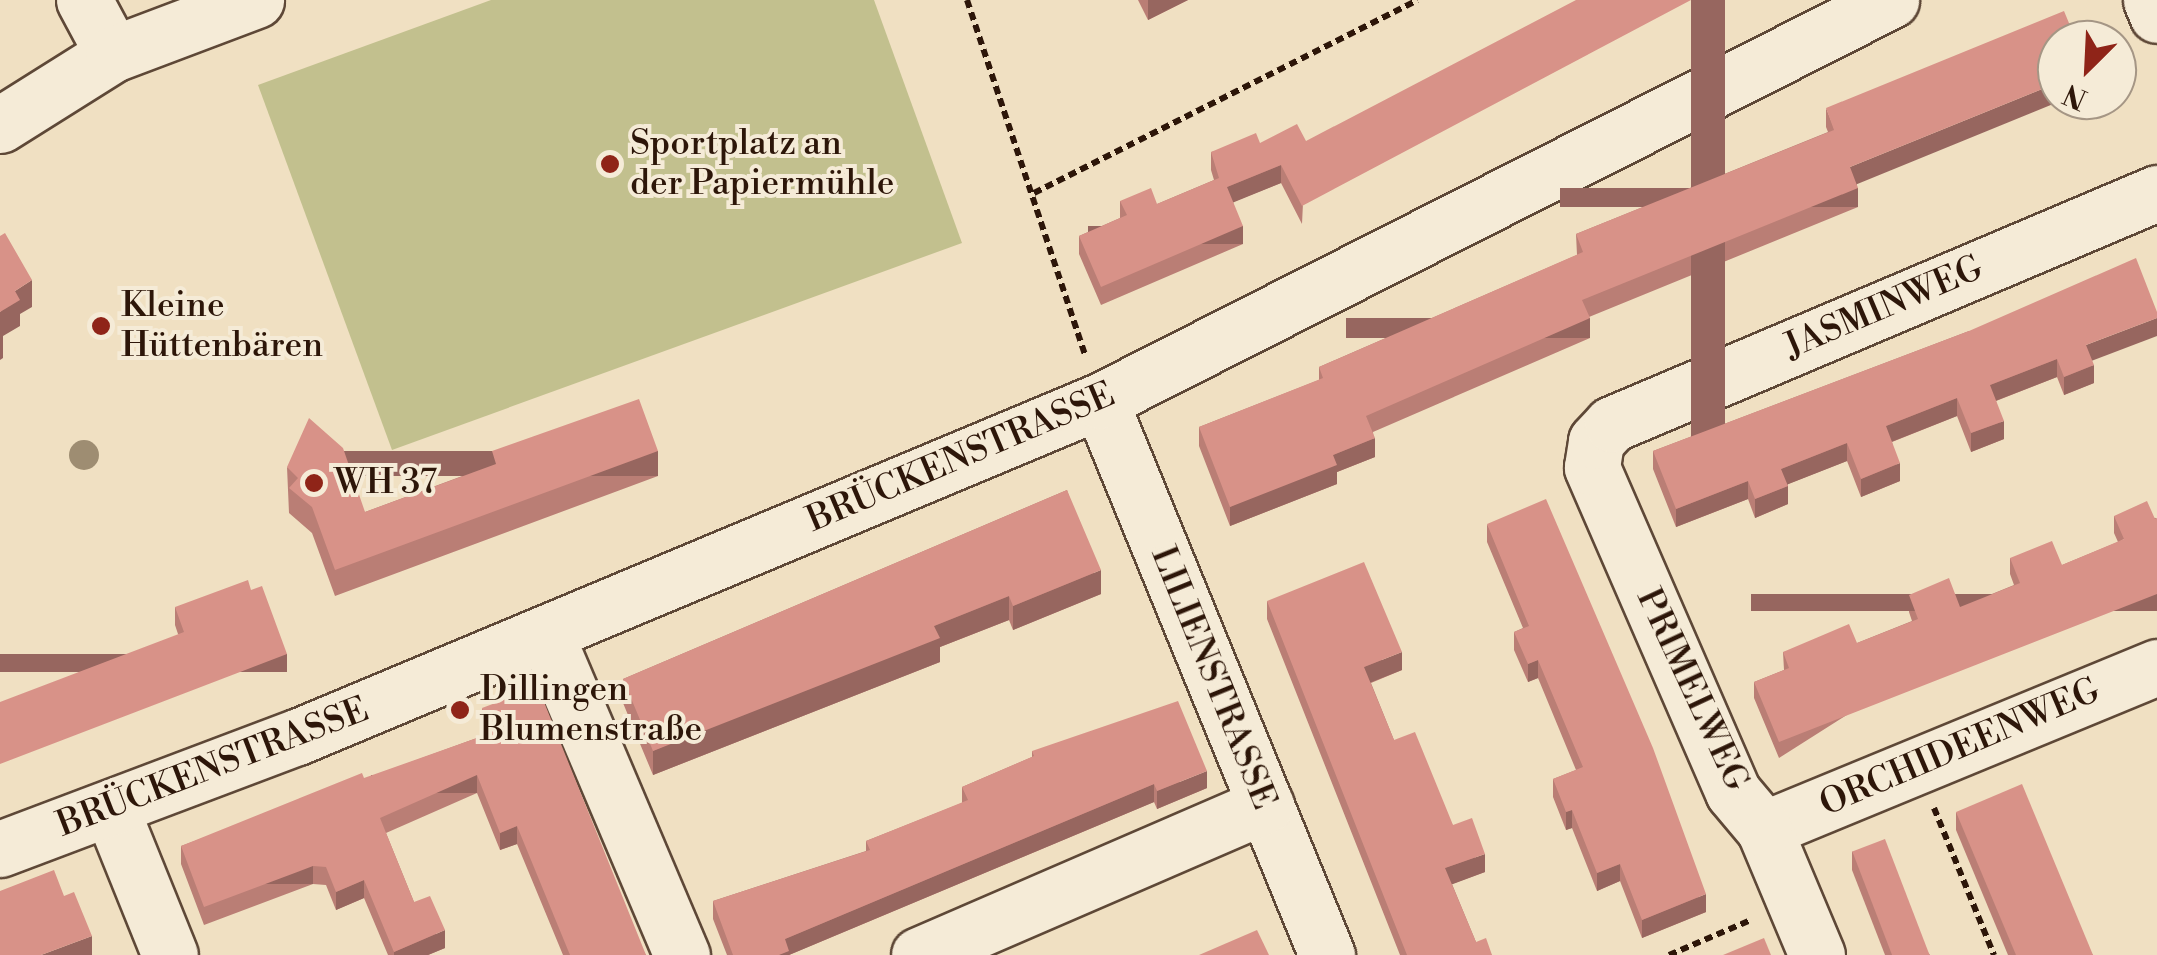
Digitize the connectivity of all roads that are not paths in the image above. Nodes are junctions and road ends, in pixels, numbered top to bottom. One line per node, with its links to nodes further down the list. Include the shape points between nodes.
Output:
1 (84, 0): 6 (street)
2 (256, 0): 6 (street)
3 (1892, 0): 9 (street, BRÜCKENSTRASSE)
4 (2151, 0): 5 (street)
5 (2157, 15)
6 (114, 54): 7 (street)
7 (0, 125)
8 (2152, 209): 10 (street, JASMINWEG)
9 (1100, 401): 11 (street, BRÜCKENSTRASSE); 13 (street, LILIENSTRASSE)
10 (1612, 424): 15 (street, PRIMELWEG, via 1596,441 1592,467 1733,792)
11 (546, 635): 14 (street, BRÜCKENSTRASSE); 18 (street)
12 (2157, 666): 15 (street, ORCHIDEENWEG)
13 (1266, 805): 19 (street); 20 (street, LILIENSTRASSE)
14 (111, 809): 16 (street, BRÜCKENSTRASSE); 17 (street)
15 (1764, 830): 21 (street, PRIMELWEG)
16 (0, 849)
17 (170, 955)
18 (682, 955)
19 (919, 955)
20 (1326, 955)
21 (1817, 955)

